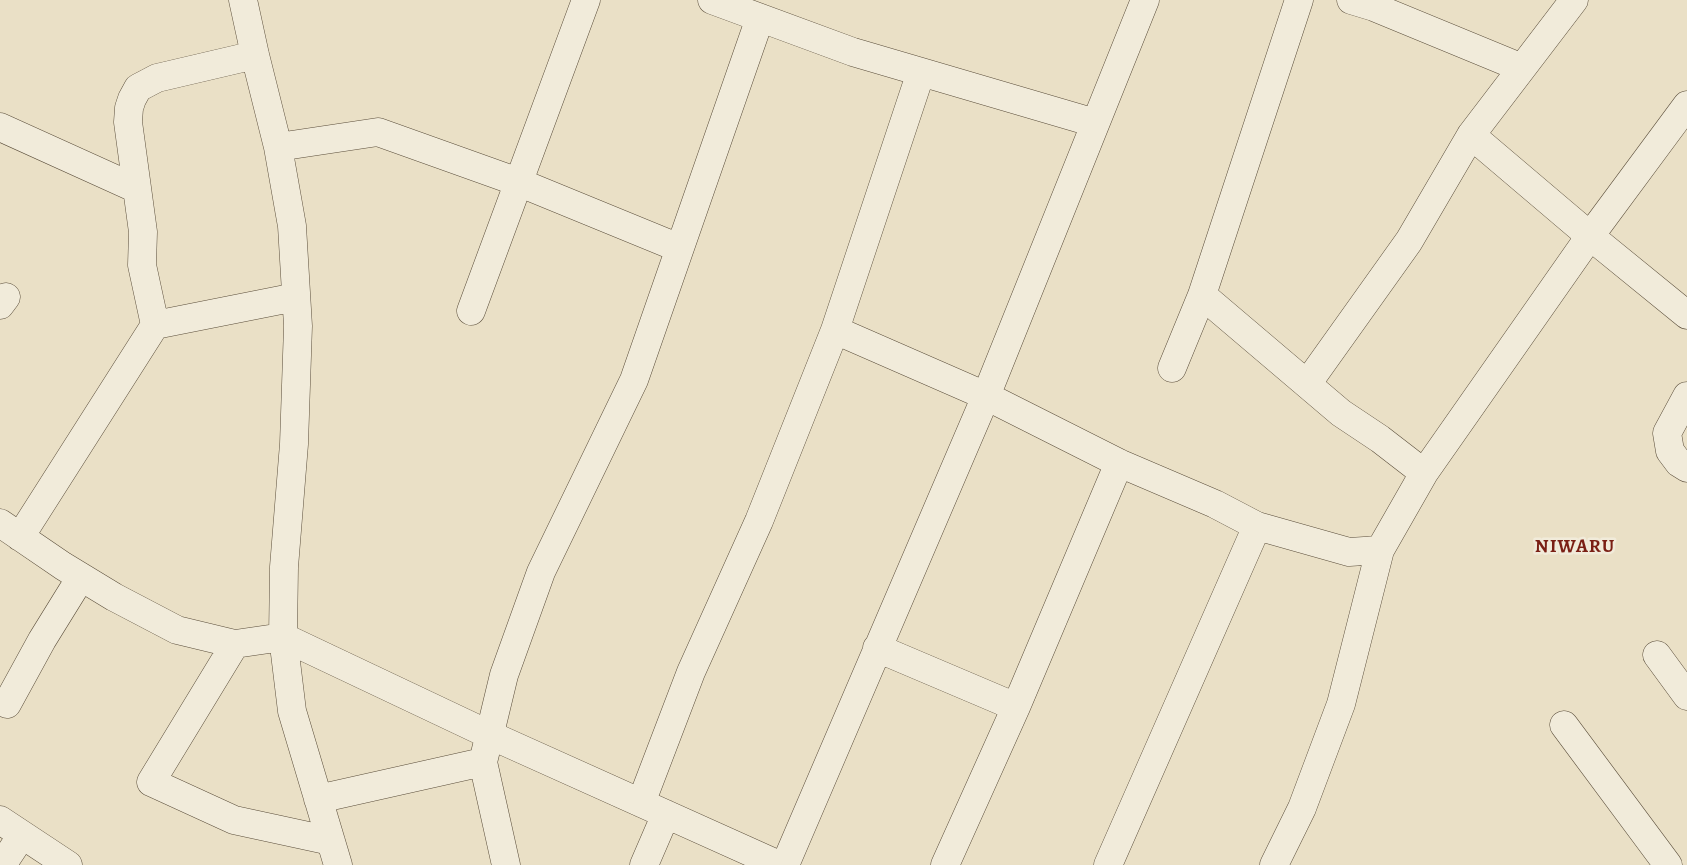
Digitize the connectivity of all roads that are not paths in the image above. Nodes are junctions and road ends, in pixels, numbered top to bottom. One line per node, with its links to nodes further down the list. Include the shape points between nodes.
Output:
1 (243, 0): 9 (street)
2 (586, 0): 17 (street)
3 (712, 0): 8 (street)
4 (1145, 0): 13 (street)
5 (1299, 0): 21 (street)
6 (1351, 0): 10 (street)
7 (1574, 0): 10 (street)
8 (748, 10): 11 (street, via 853,52); 20 (street)
9 (255, 55): 16 (street); 18 (street, via 157,78 138,88 129,108 128,122)
10 (1522, 68): 15 (street)
11 (921, 72): 13 (street); 26 (street)
12 (1687, 105): 19 (street)
13 (1095, 123): 29 (street)
14 (0, 127): 18 (street)
15 (1471, 135): 19 (street); 28 (street, via 1409,241)
16 (278, 146): 17 (street, via 378,132); 22 (street, via 292,226)
17 (518, 182): 20 (street); 23 (street)
18 (137, 189): 25 (street, via 143,232 142,265)
19 (1590, 236): 24 (street); 33 (street)
20 (679, 248): 46 (street, via 634,380 541,572 504,675)
21 (1202, 295): 27 (street); 28 (street)
22 (296, 297): 25 (street); 38 (street, via 294,444 284,567)
23 (472, 311)
24 (1687, 315)
25 (155, 325): 35 (street)
26 (835, 330): 29 (street); 49 (street, via 759,522 691,672)
27 (1172, 368)
28 (1306, 384): 33 (street)
29 (986, 396): 31 (street); 40 (street)
30 (1687, 396): 32 (street, via 1667,433 1670,451)
31 (1119, 463): 34 (street, via 1216,504); 44 (street)
32 (1687, 468)
33 (1424, 473): 36 (street)
34 (1257, 526): 36 (street, via 1349,552); 62 (street)
35 (10, 530): 37 (street)
36 (1380, 550): 63 (street, via 1341,704 1302,808)
37 (81, 577): 39 (street, via 177,630); 43 (street)
38 (283, 637): 39 (street); 46 (street); 48 (street, via 292,711)
39 (235, 644): 53 (street, via 151,782 234,820)
40 (877, 648): 44 (street); 60 (street)
41 (1657, 655): 42 (street)
42 (1687, 696)
43 (7, 704)
44 (1016, 707): 61 (street)
45 (1564, 725): 64 (street)
46 (490, 735): 47 (street); 49 (street)
47 (483, 762): 48 (street); 57 (street)
48 (318, 799): 53 (street)
49 (641, 803): 50 (street)
50 (666, 814): 58 (street); 59 (street)
51 (0, 820): 52 (street)
52 (22, 835): 55 (street); 56 (street)
53 (334, 853)
54 (1687, 858): 65 (street)
55 (2, 865)
56 (68, 865)
57 (506, 865)
58 (644, 865)
59 (779, 865)
60 (785, 865)
61 (945, 865)
62 (1108, 865)
63 (1274, 865)
64 (1668, 865)
65 (1679, 865)

